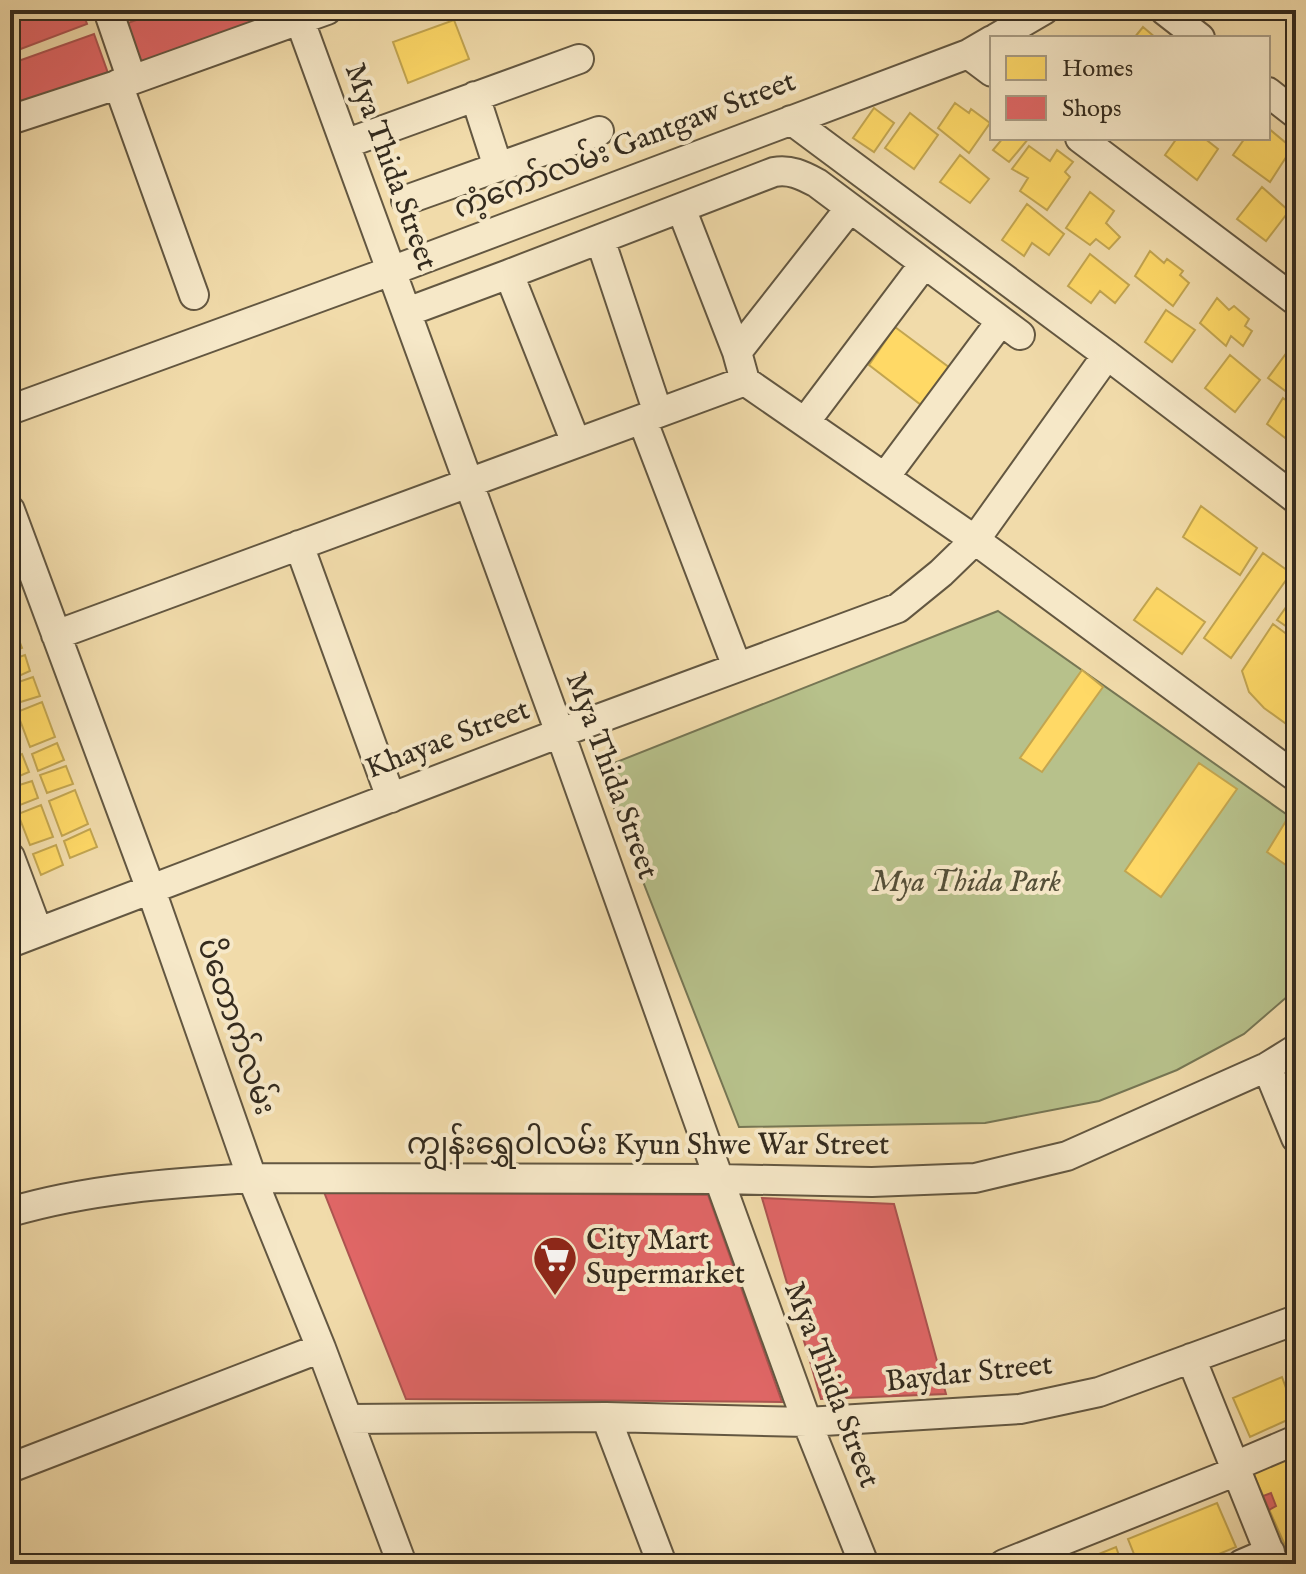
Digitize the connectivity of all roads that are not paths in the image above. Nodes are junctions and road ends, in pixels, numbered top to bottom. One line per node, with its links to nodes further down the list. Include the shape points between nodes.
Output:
1 (108, 10): 11 (street)
2 (327, 10): 5 (street)
3 (1044, 10): 6 (street, ကံ့ကော်လမ်း Gantgaw Street)
4 (1164, 10): 7 (street)
5 (298, 15): 11 (street); 19 (street, Mya Thida Street)
6 (999, 36)
7 (1197, 36)
8 (985, 44): 10 (street); 16 (street, ကံ့ကော်လမ်း Gantgaw Street)
9 (579, 59): 13 (street)
10 (990, 64)
11 (125, 82): 15 (street); 28 (street)
12 (1270, 94): 14 (street)
13 (475, 96): 19 (street); 20 (street)
14 (1296, 114)
15 (10, 120)
16 (791, 120): 26 (street, ကံ့ကော်လမ်း Gantgaw Street); 32 (street)
17 (599, 131): 20 (street)
18 (1083, 140): 29 (street)
19 (345, 144): 26 (street, Mya Thida Street)
20 (498, 167): 21 (street)
21 (406, 200)
22 (681, 208): 23 (street, via 782,170 817,183); 24 (street); 31 (street)
23 (850, 208): 25 (street); 31 (street)
24 (600, 239): 27 (street); 35 (street)
25 (924, 264): 36 (street); 38 (street, via 1010,328)
26 (391, 271): 30 (street, Mya Thida Street); 34 (street, ကံ့ကော်လမ်း Gantgaw Street)
27 (509, 274): 30 (street); 37 (street)
28 (194, 295)
29 (1296, 301)
30 (407, 312): 39 (street, Mya Thida Street)
31 (737, 352): 33 (street)
32 (1107, 355): 40 (street); 42 (street, Khayae Street)
33 (745, 381): 35 (street); 36 (street)
34 (10, 410)
35 (650, 416): 37 (street); 45 (street)
36 (805, 422): 38 (street)
37 (576, 443): 39 (street)
38 (885, 477): 42 (street)
39 (467, 482): 43 (street); 46 (street, Mya Thida Street)
40 (1296, 499)
41 (10, 510): 44 (street, ပိတောက်လမ်း)
42 (975, 540): 45 (street, Khayae Street, via 898,608); 47 (street)
43 (299, 545): 44 (street); 48 (street)
44 (56, 635): 50 (street, ပိတောက်လမ်း)
45 (737, 667): 46 (street, Khayae Street)
46 (560, 733): 48 (street, Khayae Street); 58 (street, Mya Thida Street)
47 (1296, 777)
48 (391, 798): 50 (street, Khayae Street)
49 (10, 857): 51 (street)
50 (151, 890): 51 (street, Khayae Street); 57 (street, ပိတောက်လမ်း)
51 (38, 932): 52 (street, Khayae Street)
52 (10, 943)
53 (1296, 1032): 55 (street)
54 (1296, 1049): 55 (street, ကျွန်းရွှေဝါလမ်း Kyun Shwe War Street)
55 (1267, 1067): 56 (street); 58 (street, ကျွန်းရွှေဝါလမ်း Kyun Shwe War Street, via 1067,1156 975,1178)
56 (1296, 1138)
57 (252, 1178): 58 (street, ကျွန်းရွှေဝါလမ်း Kyun Shwe War Street); 59 (street, ကျွန်းရွှေဝါလမ်း Kyun Shwe War Street, via 181,1182 49,1201); 61 (street, ပိတောက်လမ်း)
58 (719, 1179): 65 (street, Mya Thida Street)
59 (10, 1212)
60 (1296, 1320): 62 (street, Baydar Street)
61 (321, 1348): 64 (street, ပိတောက်လမ်း); 67 (street)
62 (1191, 1358): 65 (street, Baydar Street, via 1099,1392 1020,1409); 68 (street)
63 (606, 1417): 64 (street, Baydar Street); 65 (street, Baydar Street); 72 (street)
64 (348, 1419): 71 (street, ပိတောက်လမ်း)
65 (807, 1422): 70 (street, Mya Thida Street)
66 (1296, 1440): 68 (street)
67 (10, 1468)
68 (1236, 1468): 69 (street); 73 (street)
69 (1261, 1559)
70 (856, 1561)
71 (399, 1563)
72 (662, 1564)
73 (1004, 1564)

